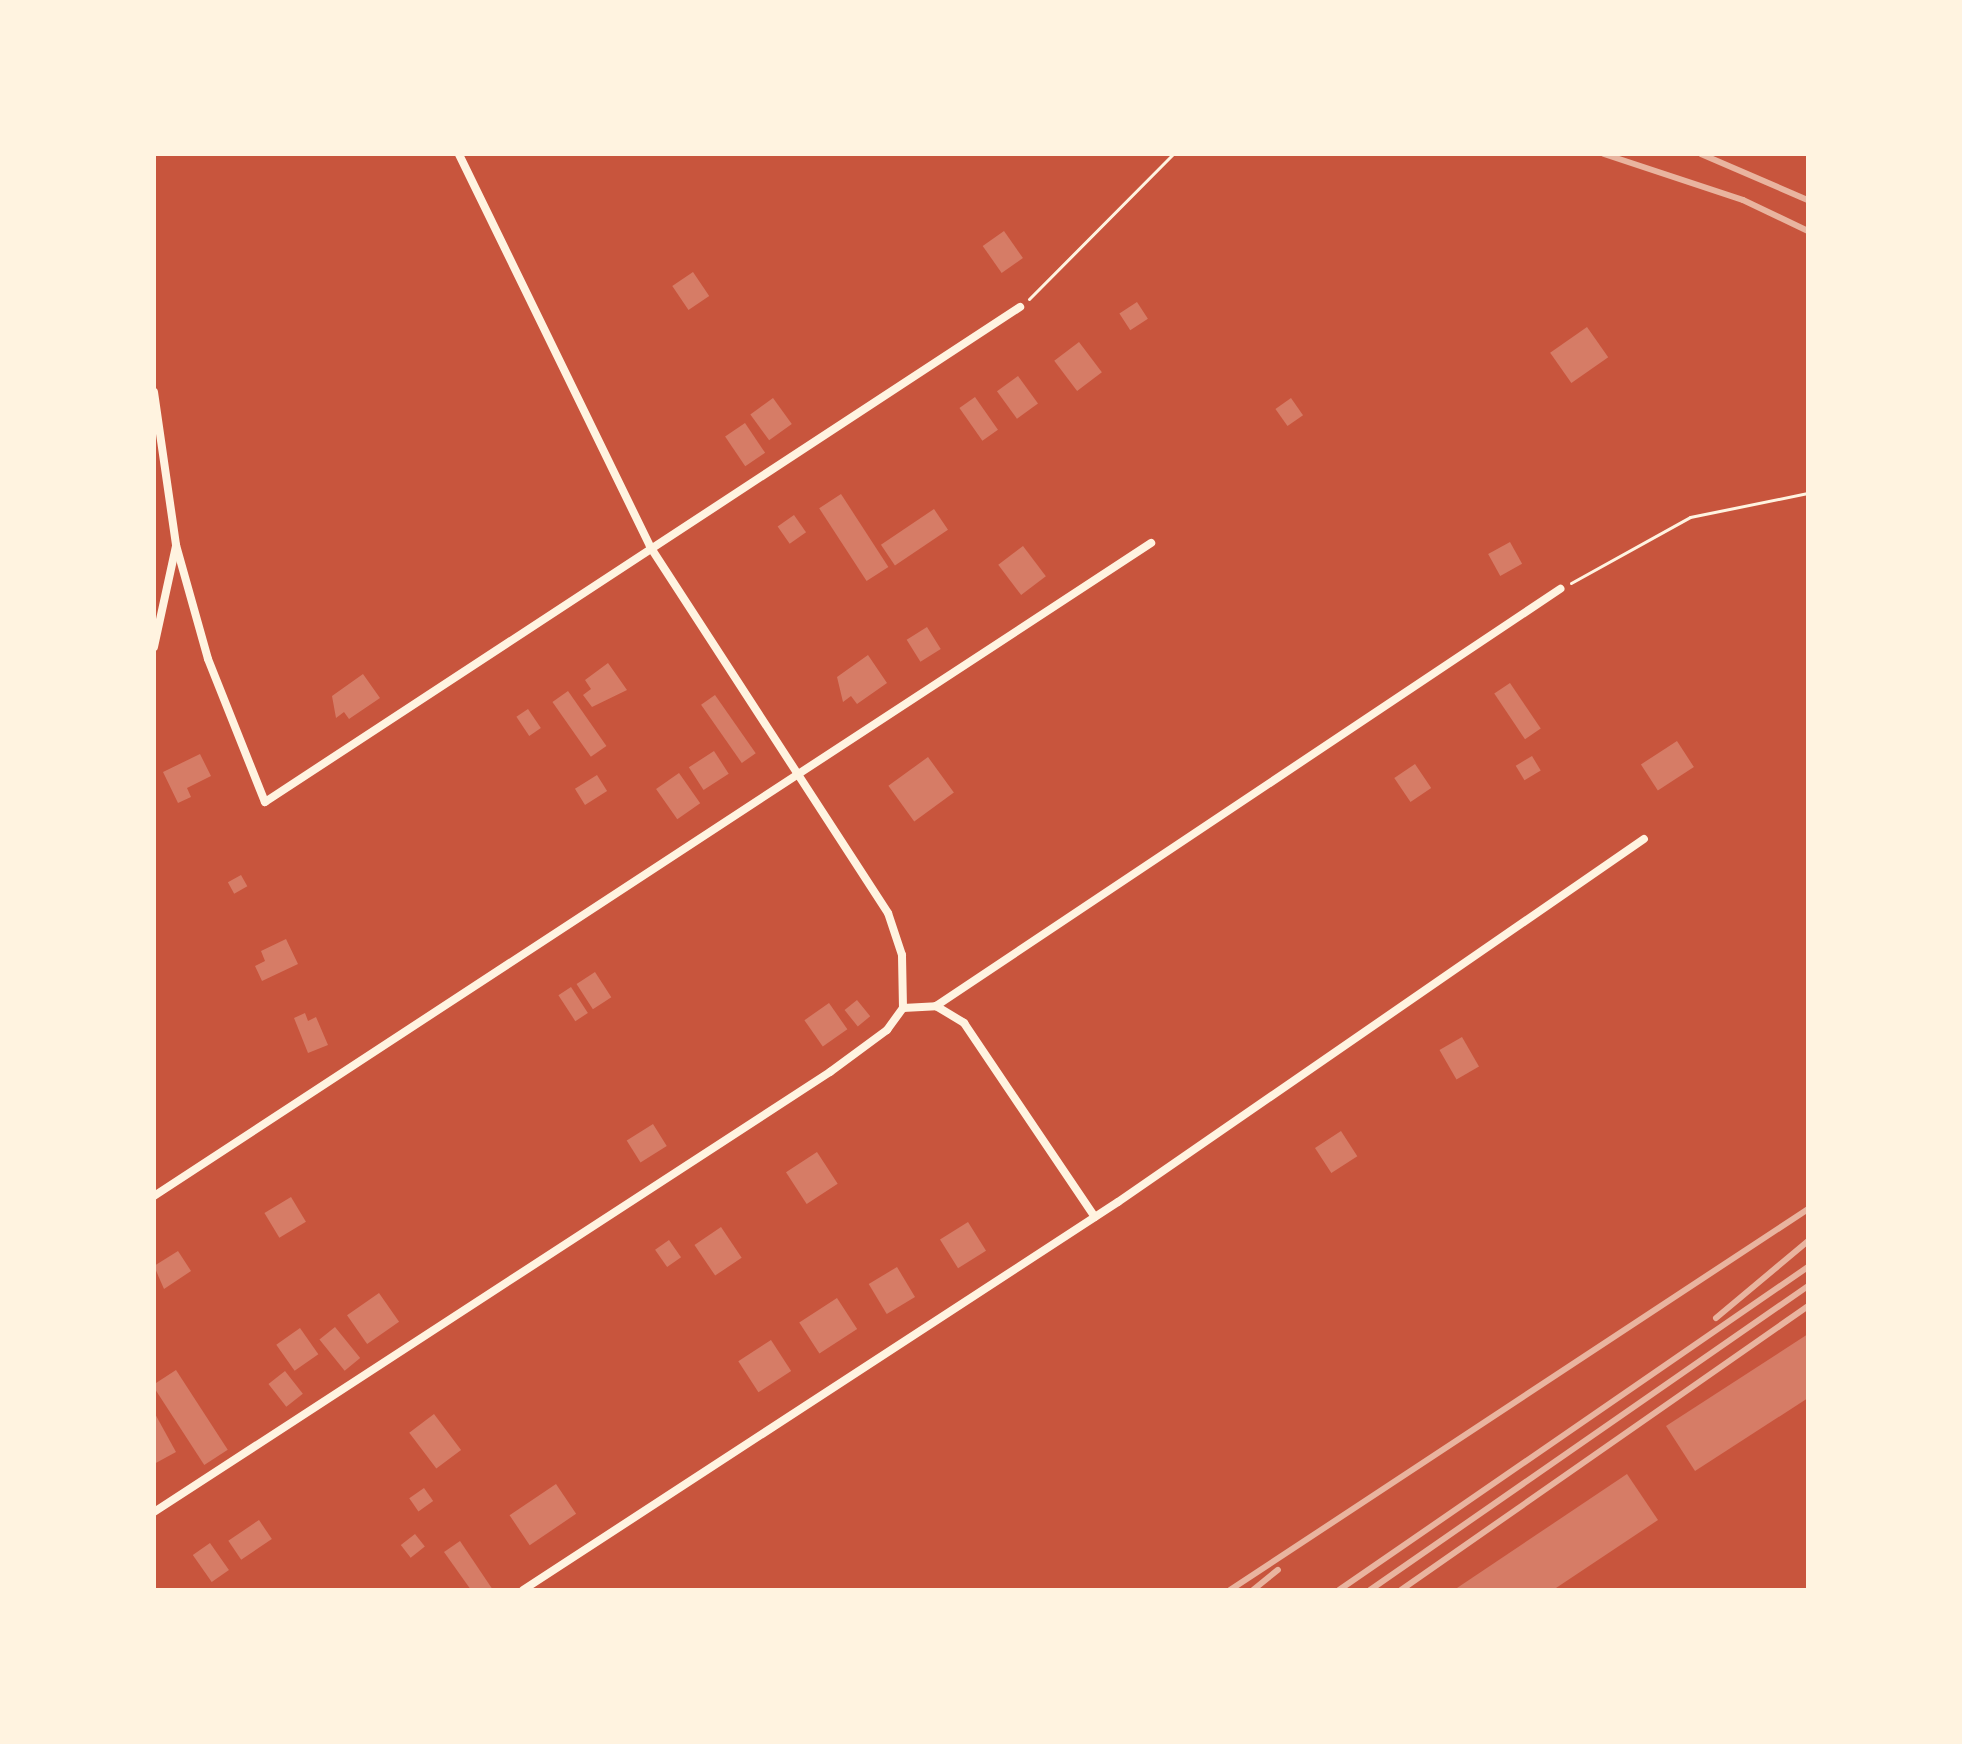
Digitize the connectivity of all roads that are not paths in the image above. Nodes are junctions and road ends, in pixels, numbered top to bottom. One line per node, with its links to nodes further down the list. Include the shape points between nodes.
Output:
1 (459, 154): 6 (street)
2 (1020, 307): 6 (street)
3 (154, 392): 5 (street)
4 (1151, 543): 9 (street)
5 (176, 545): 6 (street, via 208,659 265,802); 8 (street)
6 (650, 546): 9 (street)
7 (1560, 589): 11 (street)
8 (154, 647)
9 (795, 777): 12 (street, via 888,913 902,955); 13 (street)
10 (1644, 839): 14 (street)
11 (936, 1006): 12 (street); 14 (street, via 964,1023)
12 (903, 1008): 15 (street, via 887,1030 830,1072)
13 (154, 1196)
14 (1095, 1217): 16 (street)
15 (154, 1512)
16 (523, 1590)

